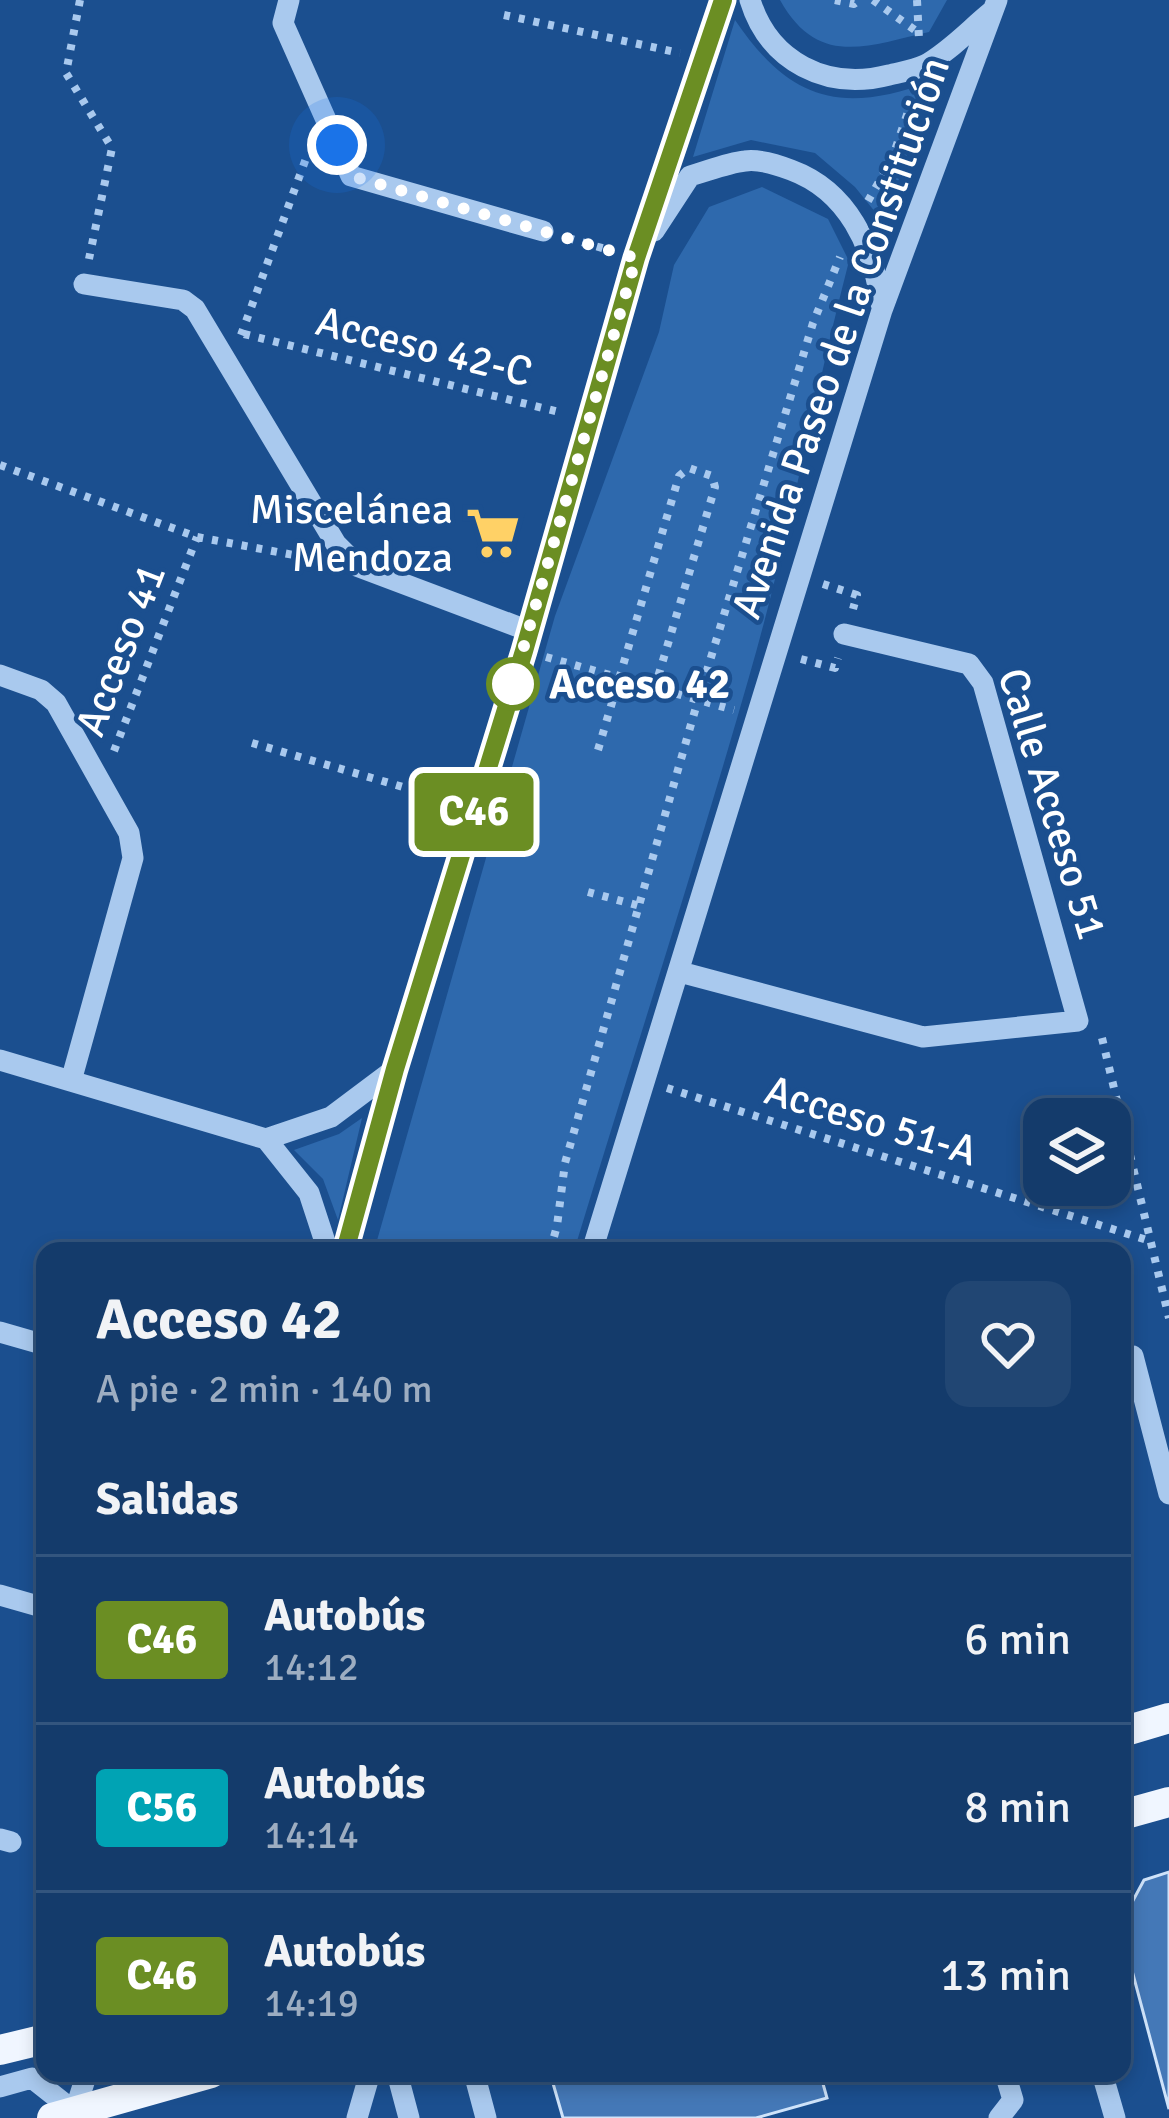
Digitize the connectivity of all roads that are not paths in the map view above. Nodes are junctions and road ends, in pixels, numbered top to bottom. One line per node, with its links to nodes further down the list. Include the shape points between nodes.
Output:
1 (289, 0): 5 (street, via 283,23 351,176)
2 (723, 0): 6 (street)
3 (750, 0): 4 (street, via 773,47 803,68 871,80 924,66)
4 (996, 4): 8 (street, Avenida Paseo de la Constitución)
5 (543, 231)
6 (636, 258): 8 (street, via 690,176 749,160 814,179 840,201 856,224); 10 (street)
7 (84, 284): 10 (street, via 195,309 336,544 358,567)
8 (882, 310): 12 (street, Avenida Paseo de la Constitución)
9 (844, 634): 12 (street, Calle Acceso 51, via 969,664 983,682 1078,1022 923,1037)
10 (526, 641): 14 (street)
11 (0, 675): 15 (street, via 56,703 129,833 134,858)
12 (680, 972): 19 (street, Avenida Paseo de la Constitución)
13 (0, 1060): 15 (street)
14 (395, 1069): 16 (street, via 331,1118); 18 (street)
15 (71, 1081): 16 (street)
16 (266, 1139): 17 (street, via 309,1193)
17 (325, 1242)
18 (347, 1242)
19 (595, 1242)
20 (0, 1332): 21 (street)
21 (36, 1342)
22 (1131, 1356): 23 (street)
23 (1169, 1494)
24 (0, 1594): 25 (street)
25 (36, 1605)
26 (1169, 1718): 27 (main road)
27 (1131, 1729)
28 (1169, 1802): 29 (main road)
29 (1131, 1816)
30 (36, 2040): 31 (main road)
31 (0, 2050)
32 (83, 2082): 41 (street)
33 (181, 2082): 41 (main road)
34 (367, 2082): 42 (street)
35 (399, 2082): 43 (street)
36 (476, 2082): 44 (street)
37 (1005, 2082): 40 (street)
38 (1104, 2082): 45 (street)
39 (0, 2087): 41 (street, via 32,2078)
40 (1007, 2112)
41 (66, 2116)
42 (357, 2118)
43 (409, 2118)
44 (486, 2118)
45 (1114, 2118)

